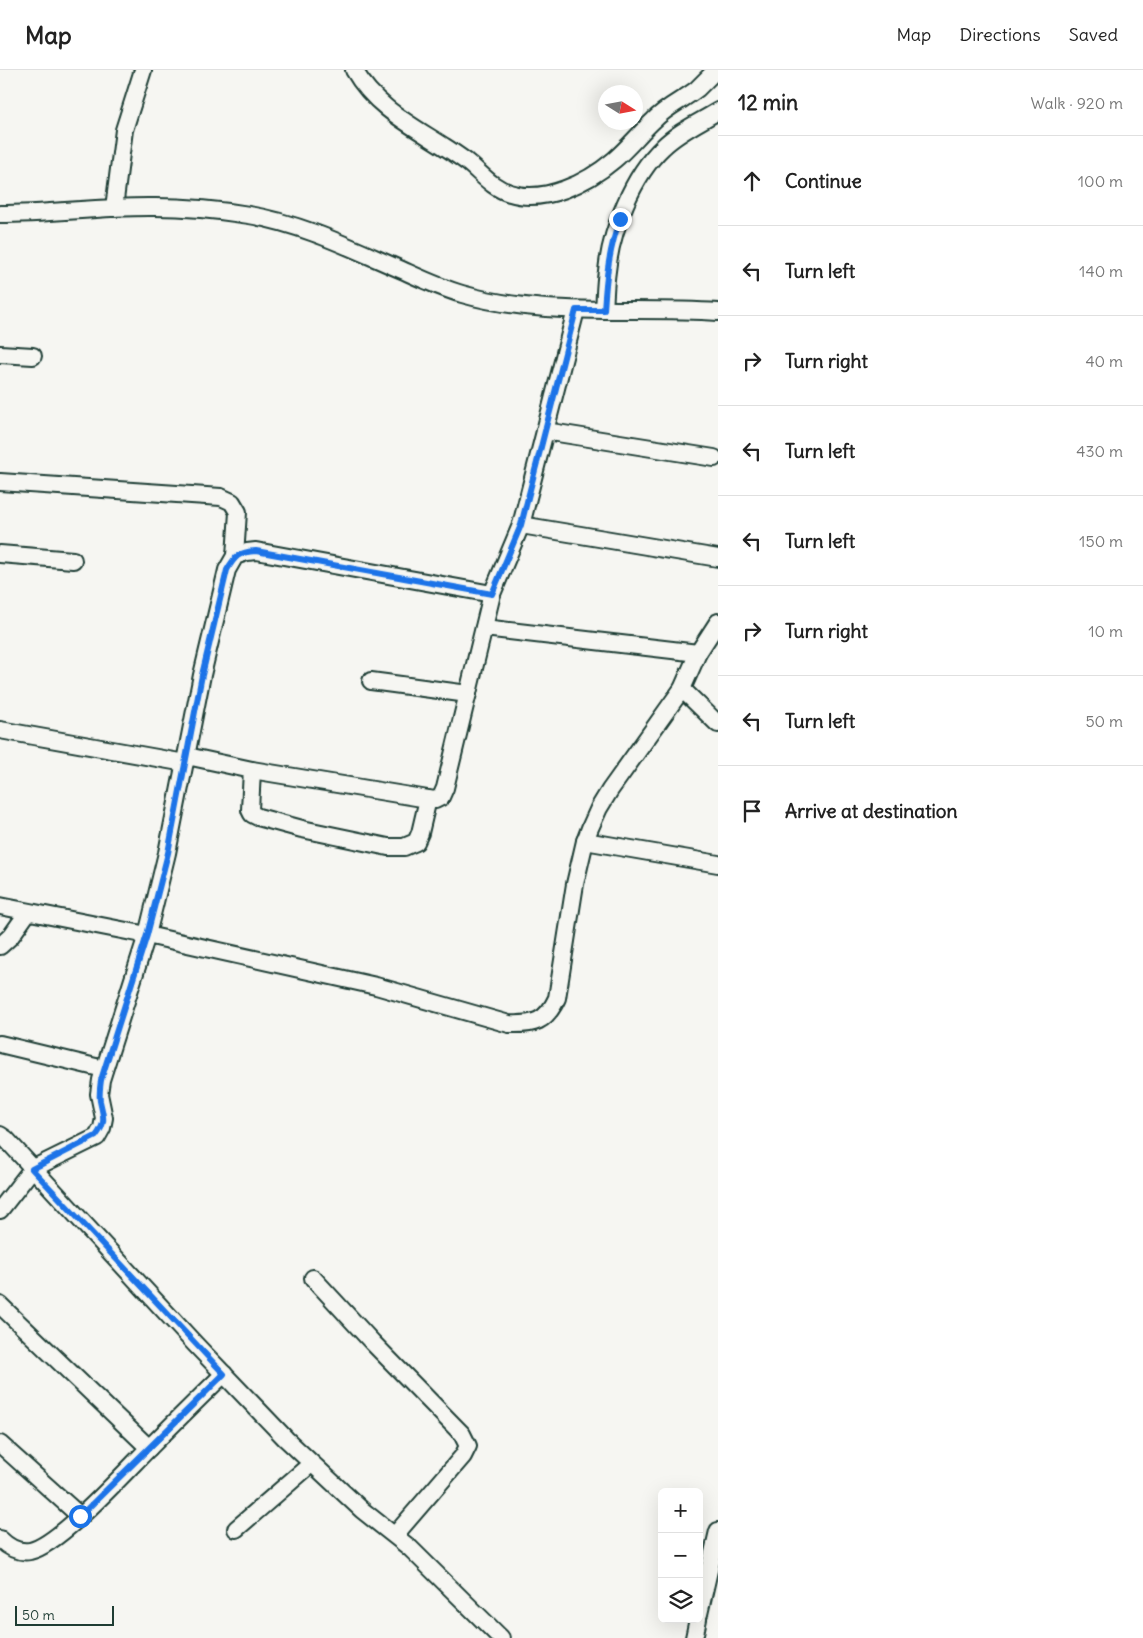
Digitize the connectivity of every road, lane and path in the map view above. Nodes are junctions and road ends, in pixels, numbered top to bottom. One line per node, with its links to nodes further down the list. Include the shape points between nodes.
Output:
1 (144, 70): 5 (street, via 124,130)
2 (354, 70): 3 (street, via 371,93 410,127 465,160 495,187 529,197 556,192 597,172 614,160 654,119 696,89)
3 (716, 70)
4 (718, 111): 8 (street, via 665,145 642,173 614,235)
5 (114, 208): 6 (street); 7 (street, via 190,208 270,219 331,240 461,294 514,304)
6 (0, 214)
7 (576, 310): 8 (street); 12 (street)
8 (604, 310): 9 (street)
9 (718, 312)
10 (0, 354): 11 (street)
11 (33, 356)
12 (545, 431): 13 (street); 15 (street)
13 (714, 458)
14 (0, 482): 17 (street, via 221,497 232,502 238,512)
15 (521, 525): 18 (street); 20 (street)
16 (0, 554): 19 (street)
17 (235, 556): 20 (street, via 247,552 272,553); 29 (street, via 227,570)
18 (718, 558)
19 (73, 560)
20 (492, 594): 22 (street)
21 (718, 622): 23 (street)
22 (484, 628): 23 (street); 26 (street)
23 (698, 653): 25 (street)
24 (372, 681): 26 (street)
25 (682, 689): 27 (street); 32 (street, via 610,790)
26 (468, 694): 31 (street, via 446,788 442,797)
27 (718, 724)
28 (0, 730): 29 (street)
29 (186, 759): 30 (street); 36 (street, via 168,853)
30 (252, 770): 31 (street); 31 (street, via 252,814 302,829 388,847 404,847 416,842)
31 (428, 799)
32 (585, 841): 33 (street); 36 (street, via 557,998 551,1011 540,1020 527,1024 509,1024 376,986)
33 (718, 864)
34 (0, 906): 35 (street)
35 (28, 912): 36 (street); 37 (street)
36 (147, 935): 39 (street)
37 (0, 946)
38 (0, 1044): 39 (street)
39 (104, 1069): 41 (street, via 99,1094 104,1118 100,1132)
40 (0, 1135): 41 (street)
41 (32, 1169): 42 (street); 45 (street)
42 (0, 1210)
43 (313, 1278): 52 (street, via 462,1434 468,1446)
44 (0, 1305): 47 (street)
45 (224, 1374): 47 (street); 48 (street)
46 (0, 1444): 49 (street)
47 (149, 1448): 49 (street)
48 (311, 1464): 50 (street); 52 (street)
49 (80, 1516): 53 (street, via 42,1546 30,1551 20,1551)
50 (236, 1529)
51 (718, 1532): 54 (street)
52 (395, 1535): 56 (street)
53 (0, 1539)
54 (703, 1597)
55 (697, 1623): 57 (street)
56 (501, 1638)
57 (694, 1638)

